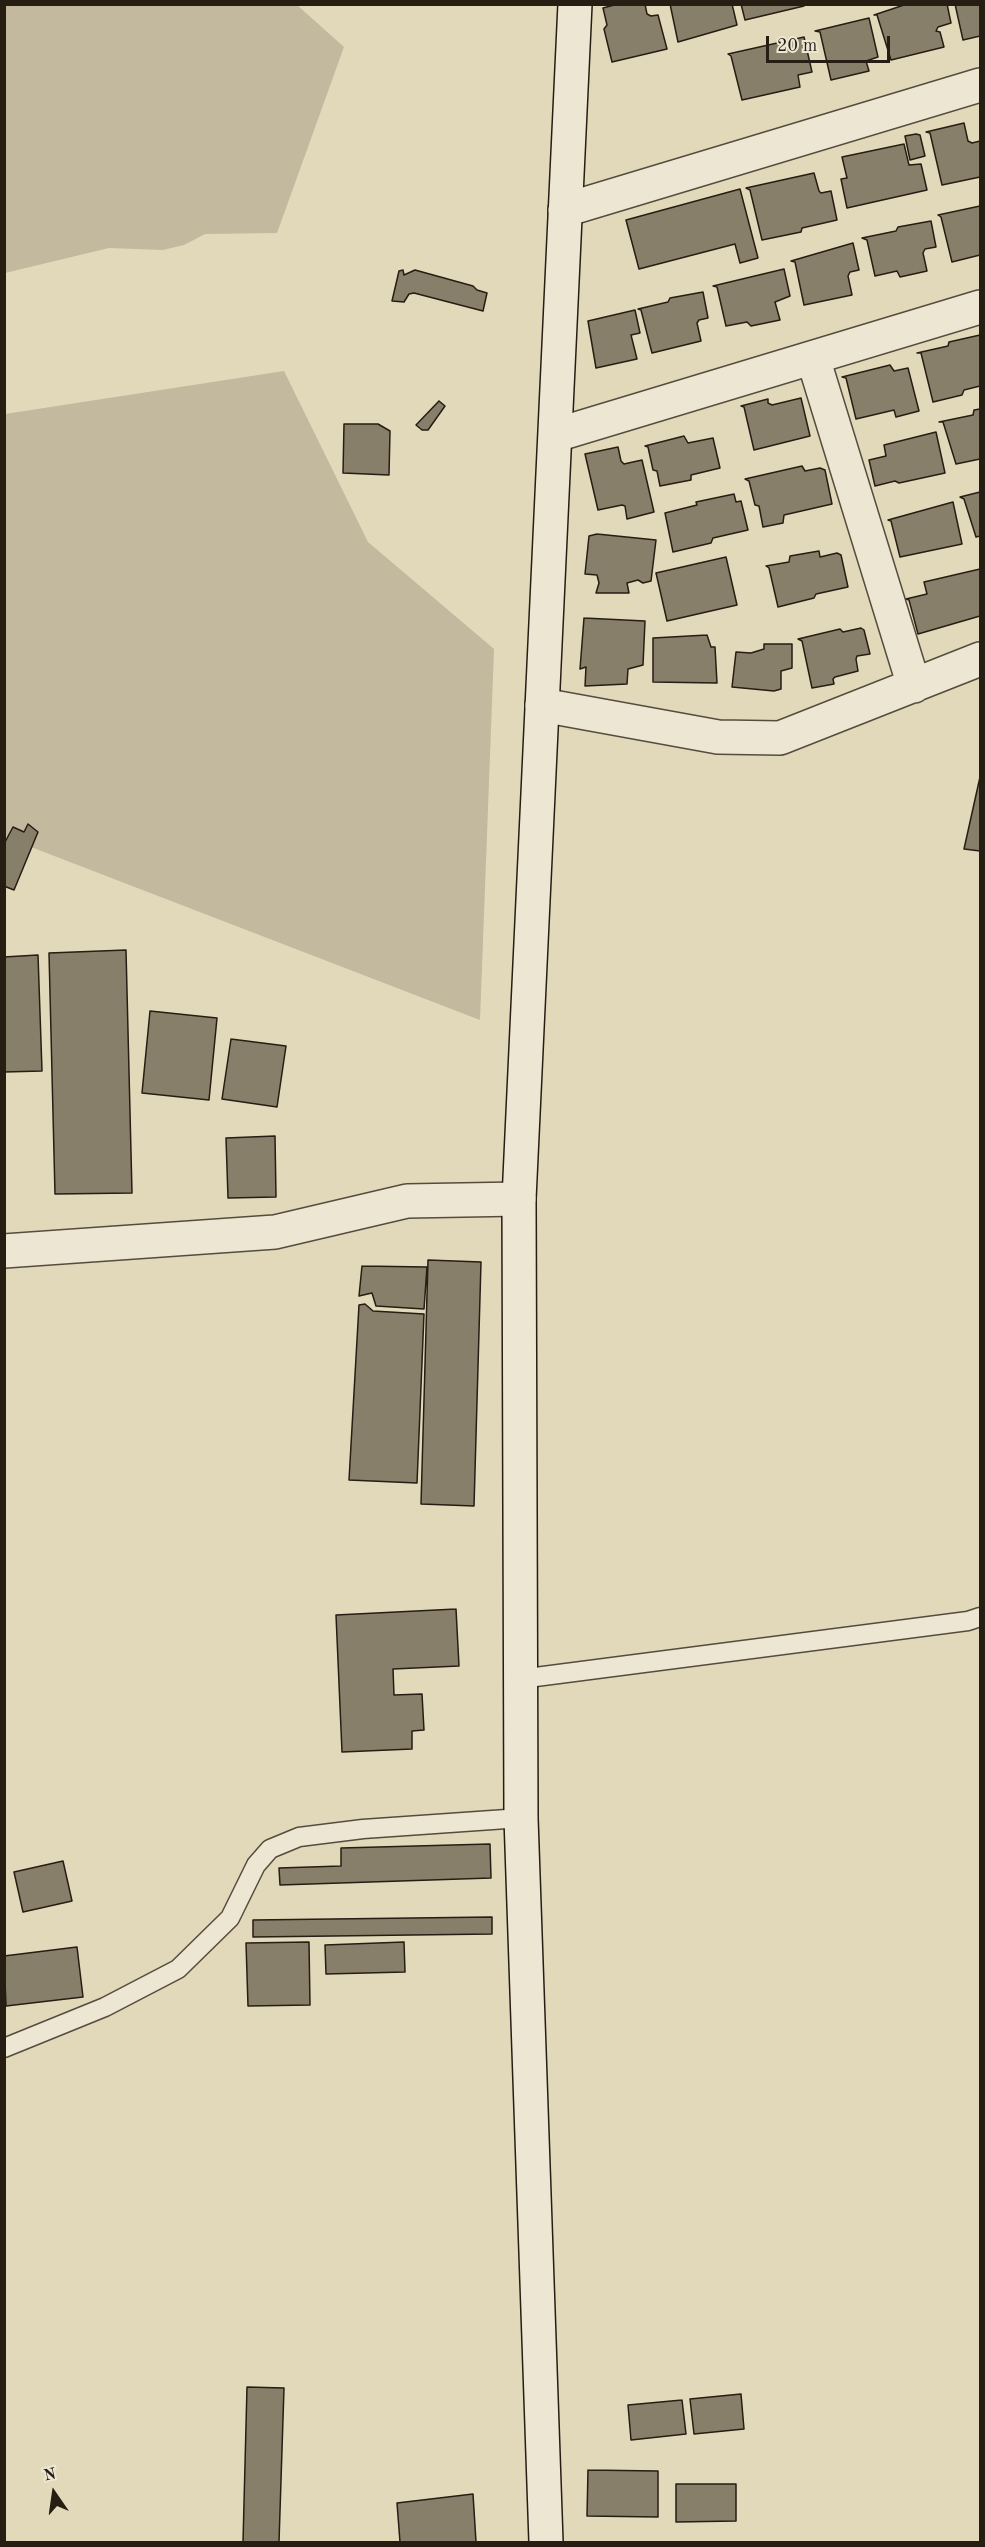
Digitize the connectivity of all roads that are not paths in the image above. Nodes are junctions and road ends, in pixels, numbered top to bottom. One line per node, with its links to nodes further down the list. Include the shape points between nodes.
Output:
1 (575, 4): 3 (street)
2 (981, 85): 3 (street)
3 (565, 210): 6 (street)
4 (981, 308): 5 (street)
5 (813, 358): 6 (street); 8 (street)
6 (556, 435): 9 (street)
7 (981, 659): 8 (street)
8 (914, 686): 9 (street, via 780,738 718,737)
9 (542, 705): 10 (street)
10 (519, 1199): 11 (street, via 407,1201 275,1232); 13 (street)
11 (4, 1251)
12 (981, 1617): 13 (lane)
13 (520, 1679): 14 (street)
14 (521, 1818): 15 (lane, via 309,1835 270,1849 256,1865 230,1917 178,1969 105,2007); 16 (street)
15 (4, 2048)
16 (546, 2542)

